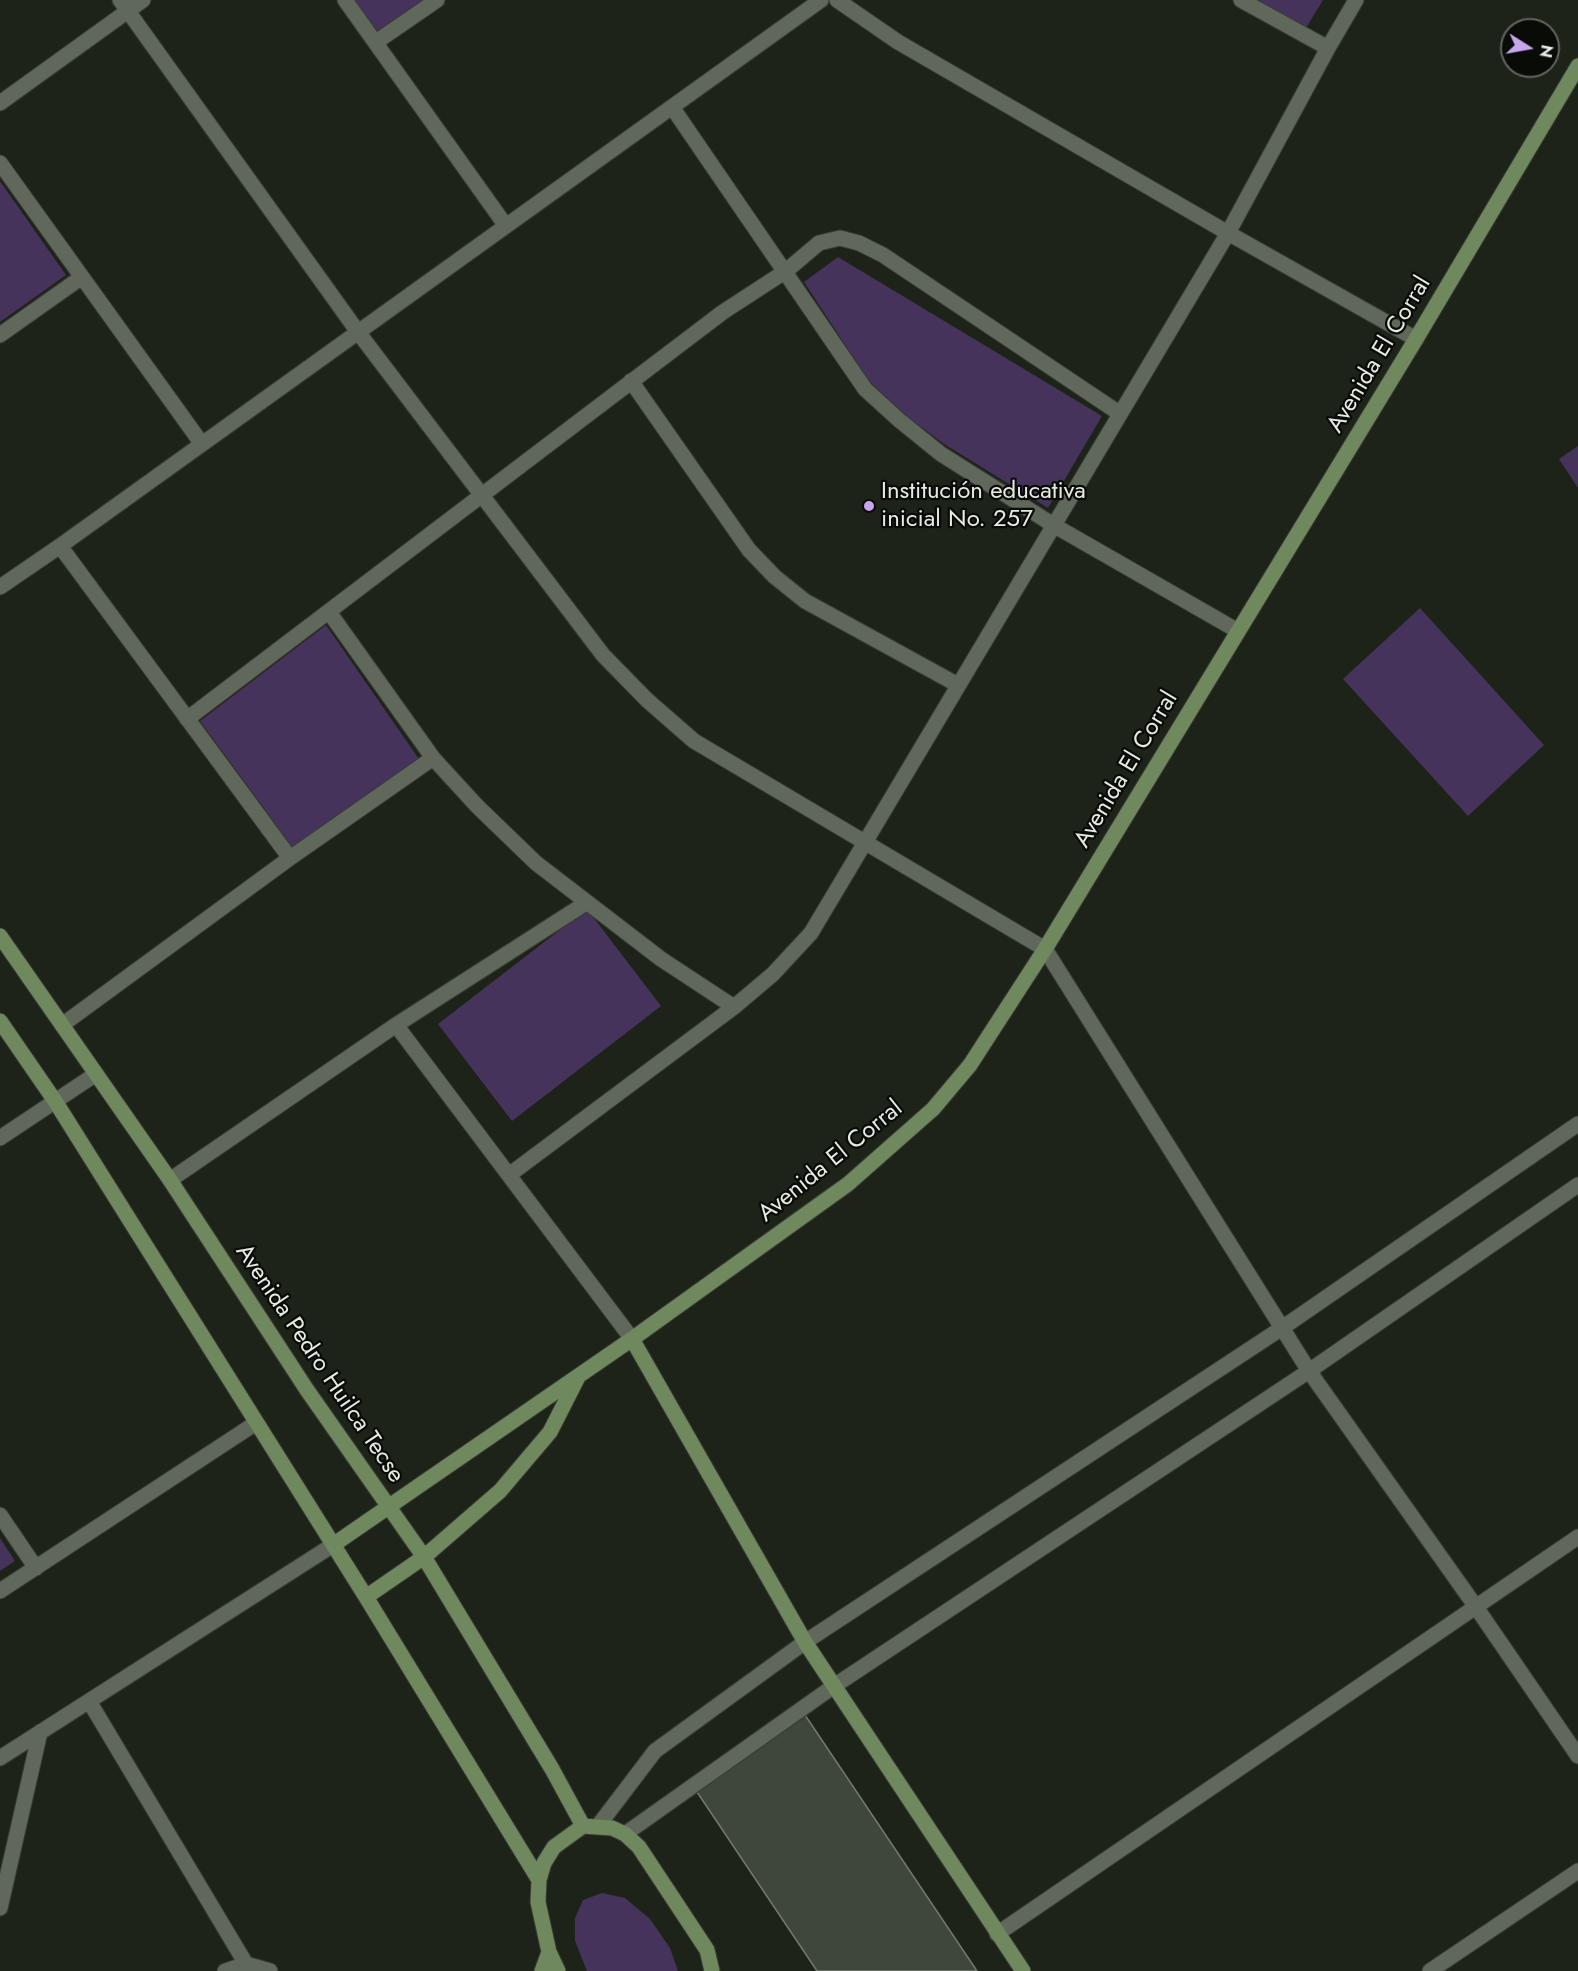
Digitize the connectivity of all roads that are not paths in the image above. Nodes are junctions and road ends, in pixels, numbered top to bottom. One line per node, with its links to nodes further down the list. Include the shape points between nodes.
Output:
1 (144, 0): 8 (street)
2 (345, 0): 9 (street)
3 (437, 0): 9 (street)
4 (821, 0): 13 (street)
5 (837, 0): 16 (street, via 897,42)
6 (1241, 0): 10 (street)
7 (1356, 0): 10 (street)
8 (124, 5): 12 (street); 19 (street)
9 (376, 42): 15 (street)
10 (1328, 48): 16 (street)
11 (1578, 66): 21 (street, Avenida El Corral)
12 (0, 103)
13 (672, 107): 15 (street); 17 (street)
14 (0, 163): 18 (street)
15 (506, 226): 19 (street)
16 (1228, 232): 21 (street); 23 (street)
17 (786, 271): 22 (street, via 723,312); 23 (street, via 819,243 840,238 859,243 883,255); 26 (street, via 865,389 941,454)
18 (82, 277): 20 (street); 24 (street)
19 (358, 332): 24 (street); 25 (street)
20 (0, 335)
21 (1416, 339): 30 (street, Avenida El Corral)
22 (631, 381): 25 (street); 31 (street, via 749,550 775,577 806,601)
23 (1119, 413): 26 (street)
24 (202, 444): 27 (street)
25 (483, 496): 29 (street); 34 (street, via 603,655 647,700 694,741)
26 (1055, 526): 30 (street); 31 (street)
27 (60, 546): 28 (street); 32 (street)
28 (0, 586)
29 (329, 612): 32 (street); 33 (street)
30 (1238, 631): 38 (street, Avenida El Corral)
31 (958, 685): 34 (street)
32 (187, 719): 35 (street)
33 (433, 758): 35 (street); 36 (street, via 536,863)
34 (864, 843): 38 (street); 39 (street, via 811,933 773,974)
35 (290, 858): 41 (street)
36 (586, 903): 39 (street, via 660,959); 42 (street)
37 (0, 936): 41 (street, Avenida Pedro Huilca Tecse)
38 (1045, 949): 50 (street); 51 (street, Avenida El Corral, via 970,1065 933,1109 848,1184)
39 (734, 1007): 47 (street)
40 (0, 1022): 44 (street)
41 (62, 1025): 43 (street, Avenida Pedro Huilca Tecse)
42 (396, 1025): 47 (street); 48 (street)
43 (96, 1074): 44 (street); 48 (street, Avenida Pedro Huilca Tecse)
44 (54, 1101): 46 (street); 54 (street)
45 (1578, 1124): 50 (street)
46 (0, 1138)
47 (508, 1174): 51 (street)
48 (170, 1180): 55 (street, Avenida Pedro Huilca Tecse)
49 (1578, 1185): 52 (street)
50 (1282, 1328): 52 (street); 64 (street)
51 (632, 1340): 53 (street, Avenida El Corral); 64 (street)
52 (1309, 1371): 63 (street); 65 (street)
53 (579, 1376): 55 (street, Avenida El Corral); 59 (street, Avenida El Corral, via 550,1432 507,1483)
54 (256, 1423): 58 (street); 60 (street)
55 (388, 1508): 58 (street, Avenida El Corral); 59 (street, Avenida Pedro Huilca Tecse)
56 (0, 1515): 60 (street)
57 (1578, 1537): 63 (street)
58 (333, 1545): 62 (street); 66 (street)
59 (424, 1557): 62 (street, Avenida El Corral); 70 (street, Avenida Pedro Huilca Tecse, via 552,1769)
60 (36, 1568): 61 (street)
61 (0, 1591)
62 (366, 1597): 73 (street)
63 (1476, 1607): 68 (street); 75 (street)
64 (805, 1642): 65 (street); 70 (street, via 655,1750)
65 (834, 1686): 71 (street); 75 (street)
66 (89, 1701): 67 (street); 78 (street)
67 (39, 1732): 69 (street); 74 (street)
68 (1578, 1756)
69 (0, 1758)
70 (591, 1826): 71 (street); 73 (street, via 554,1847)
71 (625, 1834): 76 (street, via 639,1847)
72 (1578, 1871): 86 (street)
73 (539, 1880): 77 (street, via 538,1902)
74 (0, 1908)
75 (997, 1934): 85 (street)
76 (707, 1950): 83 (street); 84 (street)
77 (549, 1952): 81 (street); 82 (street)
78 (246, 1964): 79 (street); 80 (street)
79 (225, 1971)
80 (270, 1971)
81 (542, 1971)
82 (558, 1971)
83 (712, 1971)
84 (722, 1971)
85 (1023, 1971)
86 (1430, 1971)

